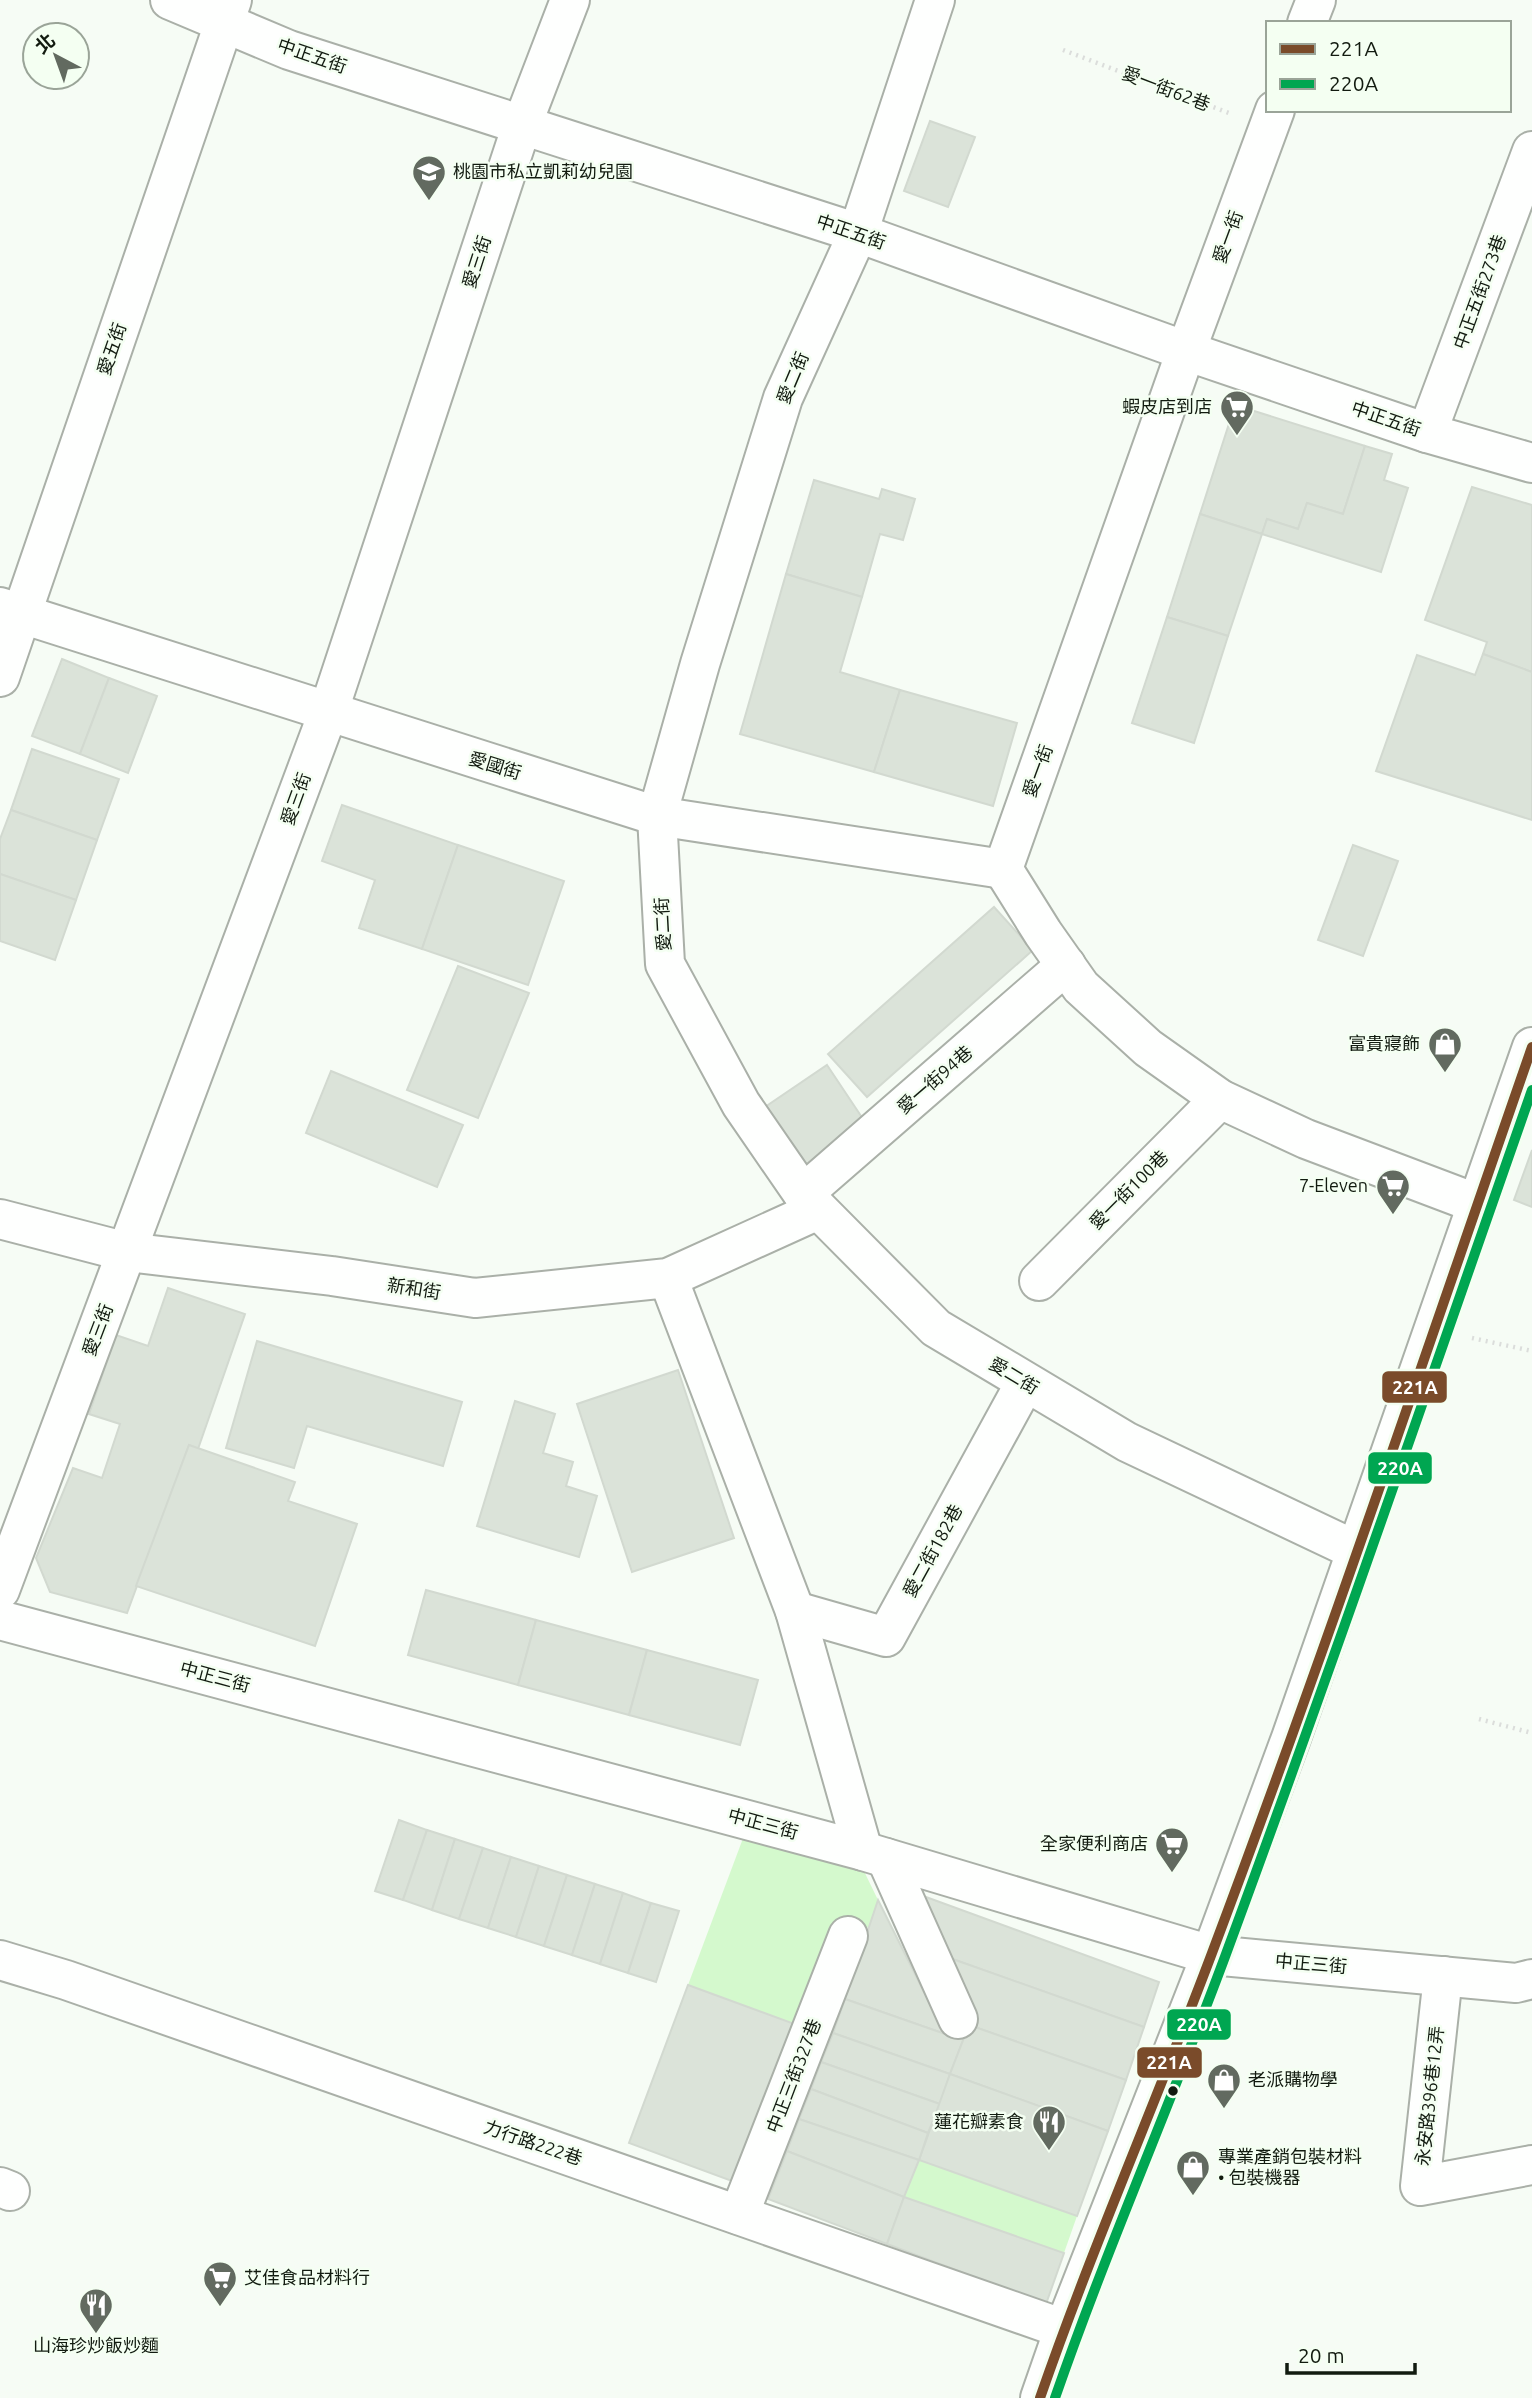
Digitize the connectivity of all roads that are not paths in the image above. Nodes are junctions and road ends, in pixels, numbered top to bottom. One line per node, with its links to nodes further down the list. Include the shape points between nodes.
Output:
1 (170, 0): 5 (street, 中正五街)
2 (570, 0): 8 (street, 愛三街)
3 (935, 0): 10 (street, 愛二街)
4 (1316, 0): 6 (street)
5 (228, 11): 8 (street, 中正五街, via 289,50); 14 (street, 愛五街)
6 (1308, 21)
7 (1272, 119): 11 (street, 愛一街)
8 (522, 125): 10 (street, 中正五街); 16 (street, 愛三街)
9 (1532, 151): 12 (street, 中正五街273巷)
10 (858, 233): 11 (street, 中正五街); 17 (street, 愛二街, via 783,398)
11 (1186, 351): 12 (street, 中正五街); 18 (street, 愛一街)
12 (1427, 433): 13 (street, 中正五街)
13 (1532, 463)
14 (10, 611): 15 (street, 愛五街); 16 (street, 愛國街)
15 (0, 677)
16 (328, 713): 17 (street, 愛國街); 25 (street, 愛三街)
17 (657, 816): 18 (street, 愛國街); 22 (street, 愛二街, via 665,964 741,1104)
18 (1003, 869): 19 (street)
19 (1066, 965): 21 (street, via 1082,987 1148,1048); 22 (street, 愛一街94巷)
20 (1532, 1047): 23 (street)
21 (1220, 1099): 23 (street, via 1306,1139); 27 (street, 愛一街100巷)
22 (811, 1202): 26 (street, 新和街); 28 (street, 愛二街, via 936,1328)
23 (1478, 1204): 29 (street)
24 (0, 1219): 25 (street, 新和街)
25 (127, 1252): 26 (street, 新和街, via 475,1298); 30 (street, 愛三街)
26 (667, 1278): 31 (street)
27 (1039, 1281)
28 (1025, 1383): 29 (street, 愛二街, via 1127,1442); 31 (street, 愛二街182巷, via 886,1637)
29 (1355, 1550): 35 (street)
30 (0, 1590)
31 (795, 1611): 33 (street)
32 (0, 1620): 33 (street, 中正三街)
33 (874, 1854): 35 (street, 中正三街); 39 (street)
34 (848, 1936): 41 (street, 中正三街327巷)
35 (1211, 1955): 37 (street, 中正三街); 42 (street)
36 (0, 1960): 41 (street, 力行路222巷)
37 (1443, 1976): 38 (street, 中正三街, via 1516,1983); 40 (street, 永安路396巷12弄, via 1420,2186)
38 (1532, 1979)
39 (958, 2019)
40 (1532, 2165)
41 (739, 2215): 42 (street, 力行路222巷)
42 (1064, 2329): 43 (street)
43 (1040, 2398)

